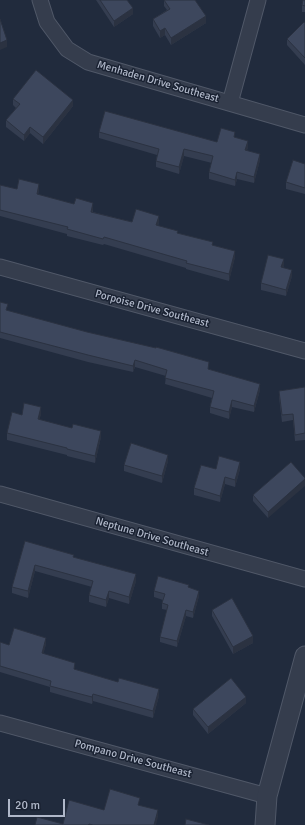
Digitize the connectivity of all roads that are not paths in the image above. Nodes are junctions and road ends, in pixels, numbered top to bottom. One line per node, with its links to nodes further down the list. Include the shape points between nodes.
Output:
1 (40, 0): 3 (street, Menhaden Drive Southeast, via 47,22 67,49 88,62)
2 (258, 0): 3 (street)
3 (230, 103): 4 (street, Menhaden Drive Southeast)
4 (305, 125)
5 (0, 266): 6 (street, Porpoise Drive Southeast)
6 (305, 351)
7 (0, 494): 8 (street, Neptune Drive Southeast)
8 (305, 579)
9 (305, 656): 11 (street)
10 (0, 723): 11 (street, Pompano Drive Southeast)
11 (267, 796): 12 (street); 13 (street)
12 (251, 825)
13 (265, 825)

